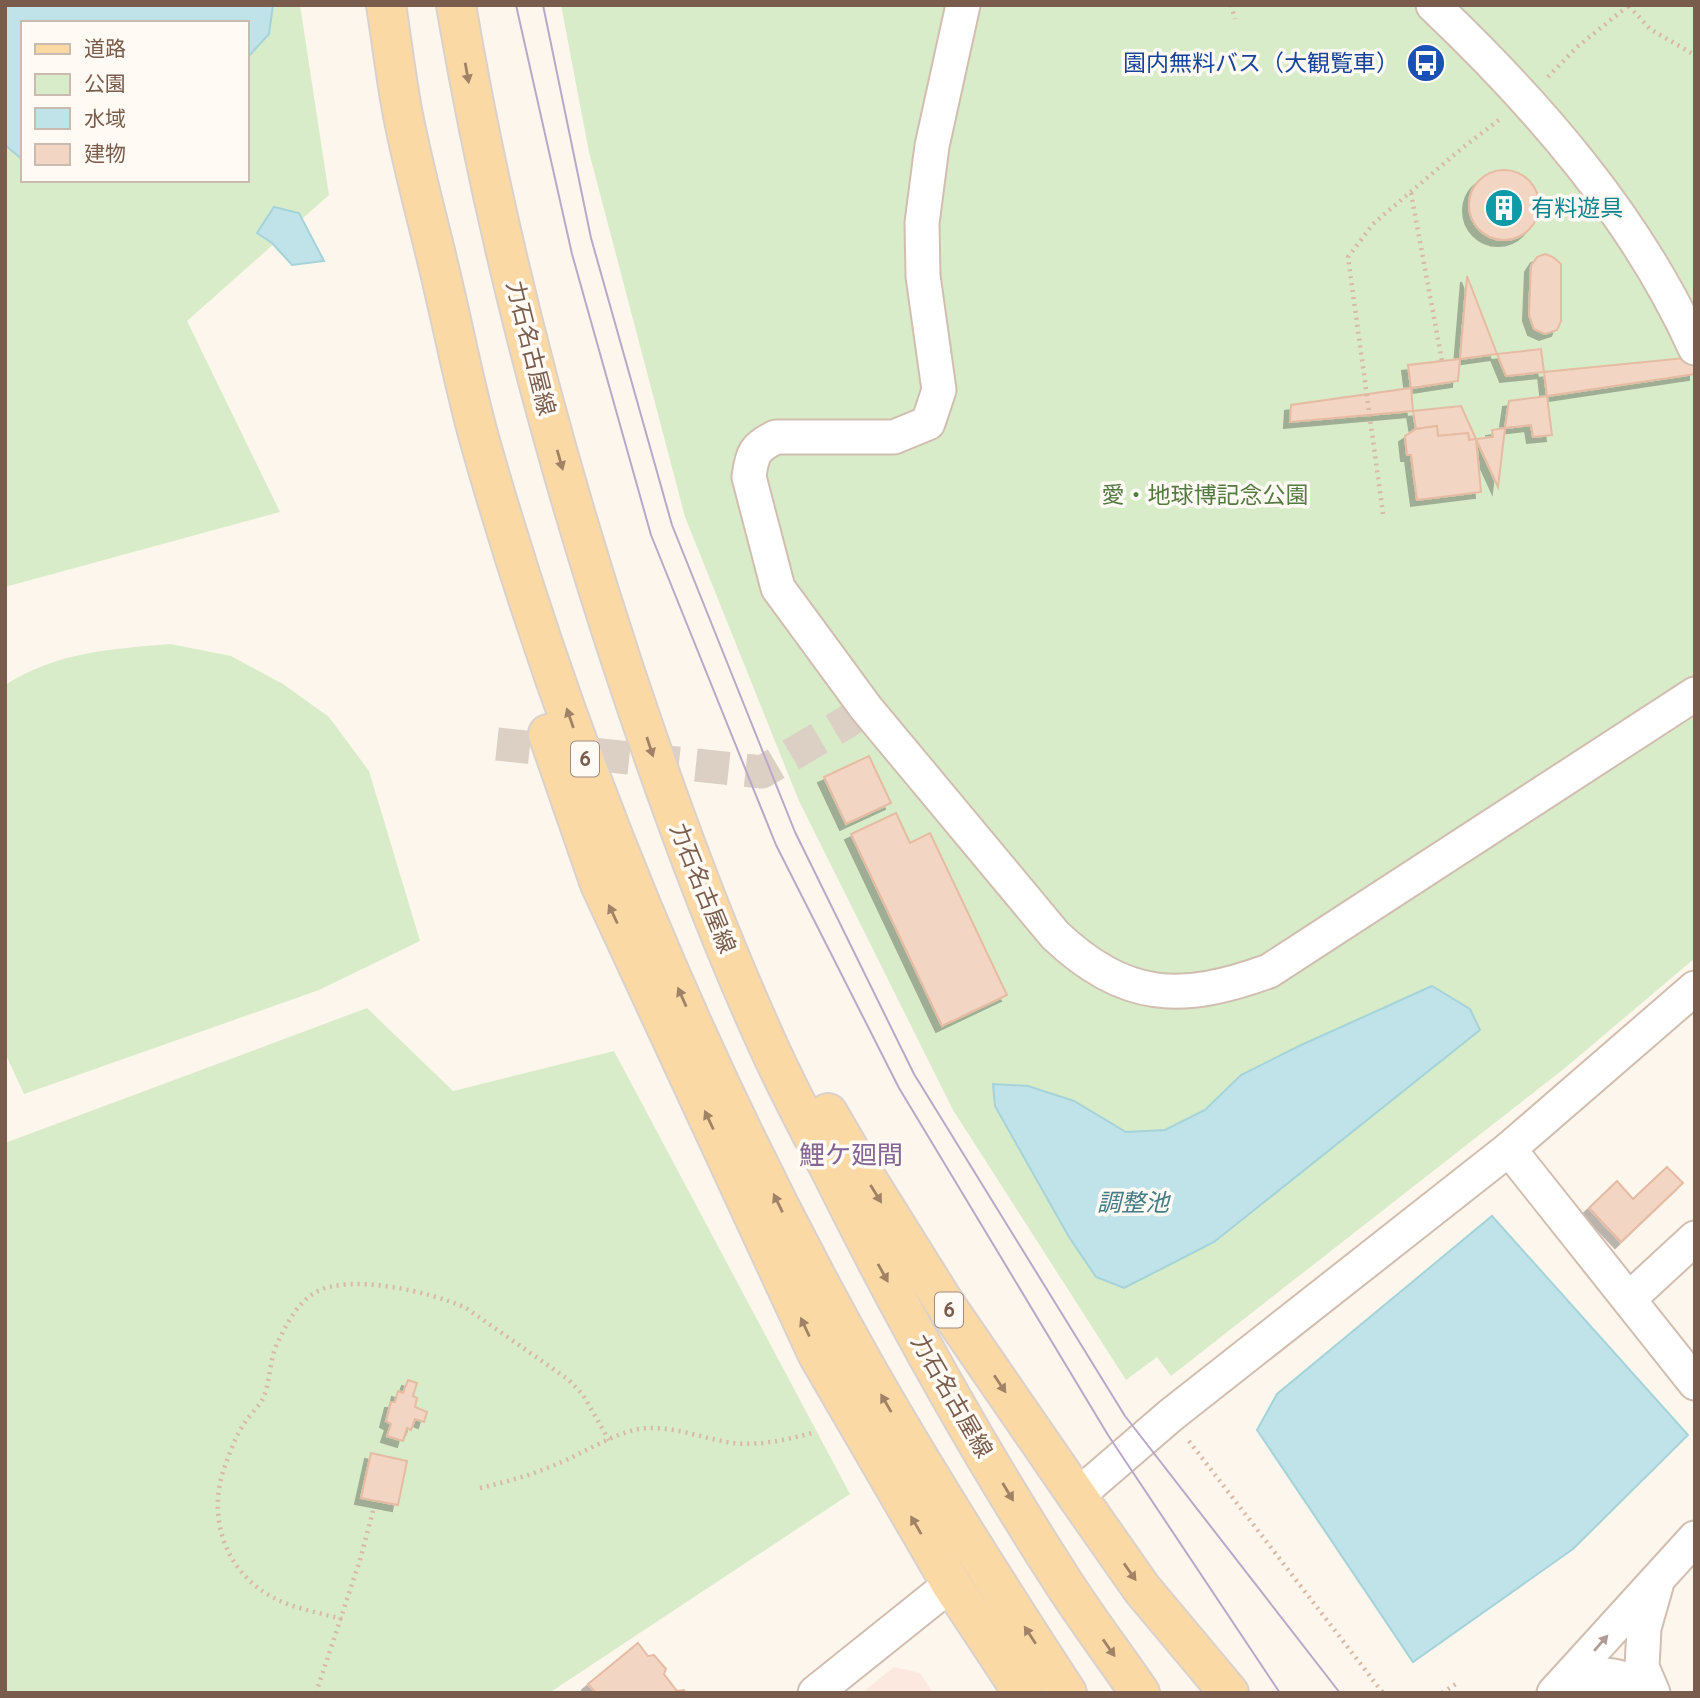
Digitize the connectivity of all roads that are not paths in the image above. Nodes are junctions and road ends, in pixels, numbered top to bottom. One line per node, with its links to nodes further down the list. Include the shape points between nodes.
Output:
1 (386, 5): 6 (main road, 6, via 403,113)
2 (456, 5): 8 (main road, 力石名古屋線 / 6, one-way to 8, via 473,106 541,396 591,569)
3 (963, 5): 7 (street, via 932,146 922,223 923,276 939,390 928,423 894,438 776,437 760,445 751,459 749,477 778,588 866,708 1078,957 1106,975 1144,990 1189,992 1231,985 1269,971)
4 (1433, 5): 5 (street, via 1526,100 1609,199 1676,306)
5 (1695, 348)
6 (478, 433): 17 (main road, 6, one-way to 6, via 818,1355 600,884 543,718 490,539); 21 (main road, 6, one-way to 6, via 958,1526 862,1361 722,1090 646,916 583,754 522,580)
7 (1695, 694)
8 (707, 902): 14 (main road, 6, one-way to 14, via 860,1168 945,1304); 22 (main road, 力石名古屋線 / 6, one-way to 22, via 772,1055 874,1259 1056,1572)
9 (1695, 988): 10 (street)
10 (1508, 1149): 12 (street); 14 (street, via 1171,1415)
11 (1695, 1238): 12 (street)
12 (1629, 1299): 13 (street)
13 (1695, 1383)
14 (1077, 1496): 23 (main road, 6, one-way to 23, via 1142,1589)
15 (1695, 1538): 16 (street)
16 (1659, 1576): 18 (street, one-way to 16); 24 (street, via 1644,1628 1642,1667)
17 (951, 1584): 19 (street); 20 (main road, 6)
18 (1560, 1687): 24 (street, via 1601,1675 1628,1678)
19 (815, 1693)
20 (1023, 1693)
21 (1067, 1693)
22 (1140, 1693)
23 (1229, 1693)
24 (1651, 1693)

